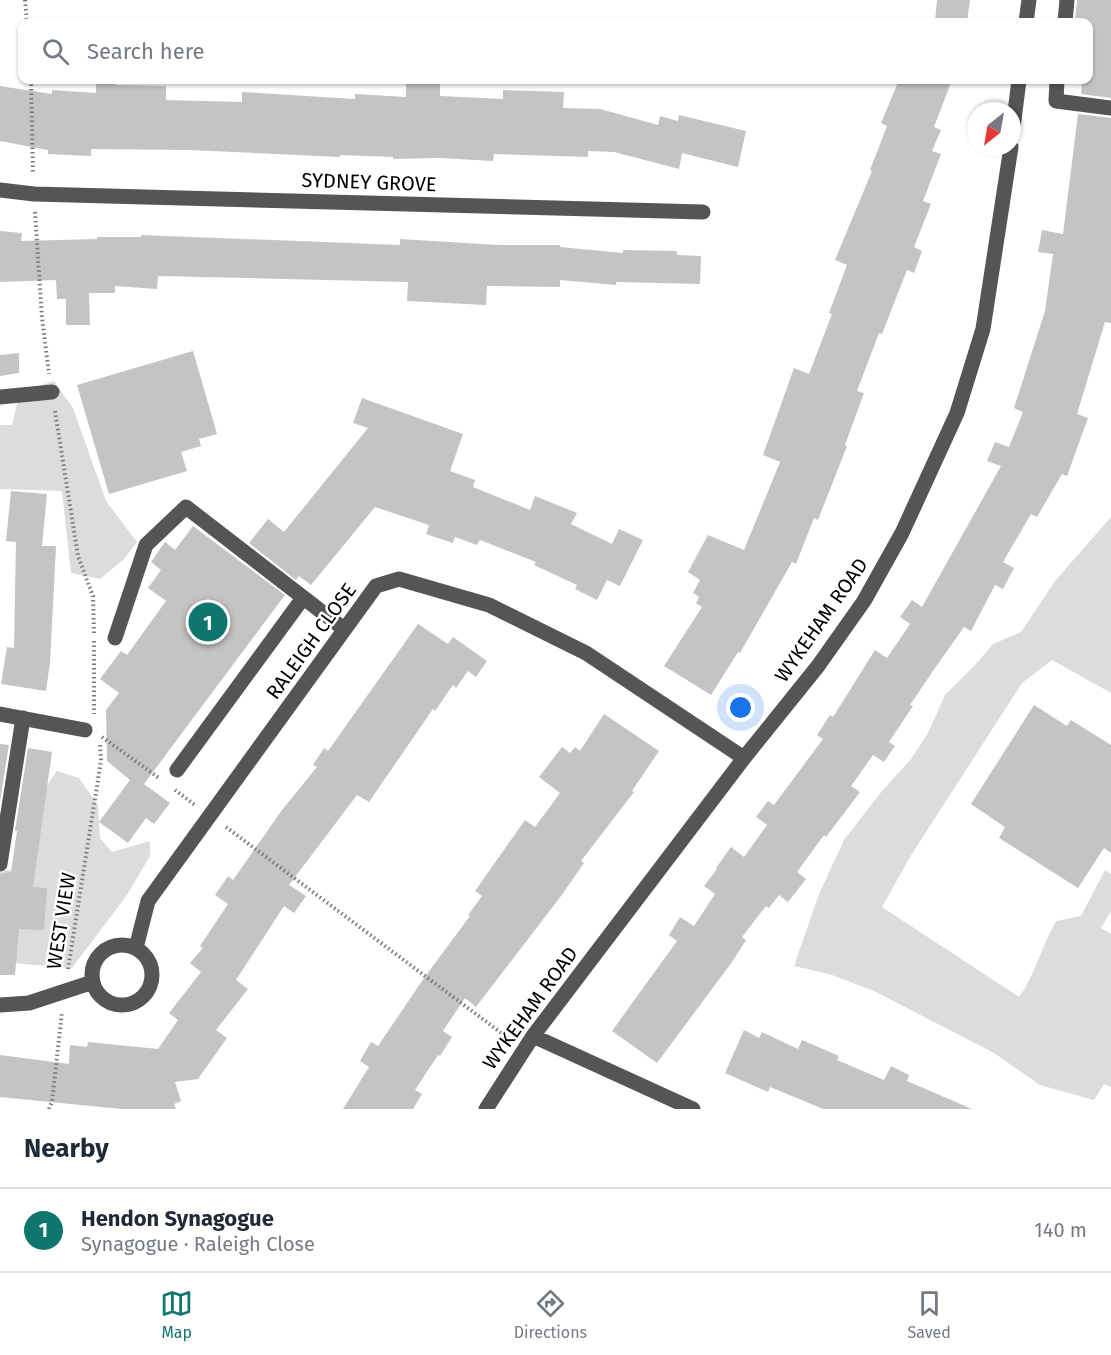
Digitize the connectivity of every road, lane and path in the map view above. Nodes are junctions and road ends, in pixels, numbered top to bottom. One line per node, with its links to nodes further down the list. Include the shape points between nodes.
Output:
1 (25, 0): 4 (path)
2 (1029, 0): 5 (street)
3 (1067, 0): 6 (street)
4 (27, 18)
5 (1027, 18)
6 (1065, 18)
7 (1018, 84): 9 (street)
8 (1057, 84): 10 (street, via 1056,101)
9 (1016, 102)
10 (1111, 108)
11 (1010, 156): 22 (street, WYKEHAM ROAD, via 983,329 957,412 902,534 864,601)
12 (0, 190): 13 (street, SYDNEY GROVE)
13 (703, 212)
14 (52, 392): 15 (street)
15 (0, 397)
16 (303, 597): 17 (street); 18 (street, via 186,507 146,545); 23 (street)
17 (344, 629): 22 (street, RALEIGH CLOSE, via 376,586 399,579 489,605 586,653); 26 (street, RALEIGH CLOSE)
18 (115, 638)
19 (0, 714): 20 (street)
20 (23, 718): 21 (street); 27 (street)
21 (86, 729)
22 (744, 758): 32 (street, WYKEHAM ROAD)
23 (177, 770)
24 (165, 783): 30 (path, WEST VIEW, via 100,736 100,761)
25 (174, 789): 26 (path)
26 (210, 815): 28 (street, RALEIGH CLOSE, via 148,901); 33 (path)
27 (0, 864)
28 (136, 948): 29 (street, via 116,945 106,949 93,966); 29 (street, via 144,954 153,973 151,984 139,1001 115,1005 97,992)
29 (93, 982): 30 (street)
30 (64, 992): 31 (street, via 29,1003); 34 (path, WEST VIEW)
31 (0, 1005)
32 (532, 1036): 33 (street, WYKEHAM ROAD); 36 (street)
33 (523, 1049): 35 (street, WYKEHAM ROAD)
34 (49, 1109)
35 (486, 1109)
36 (693, 1109)

